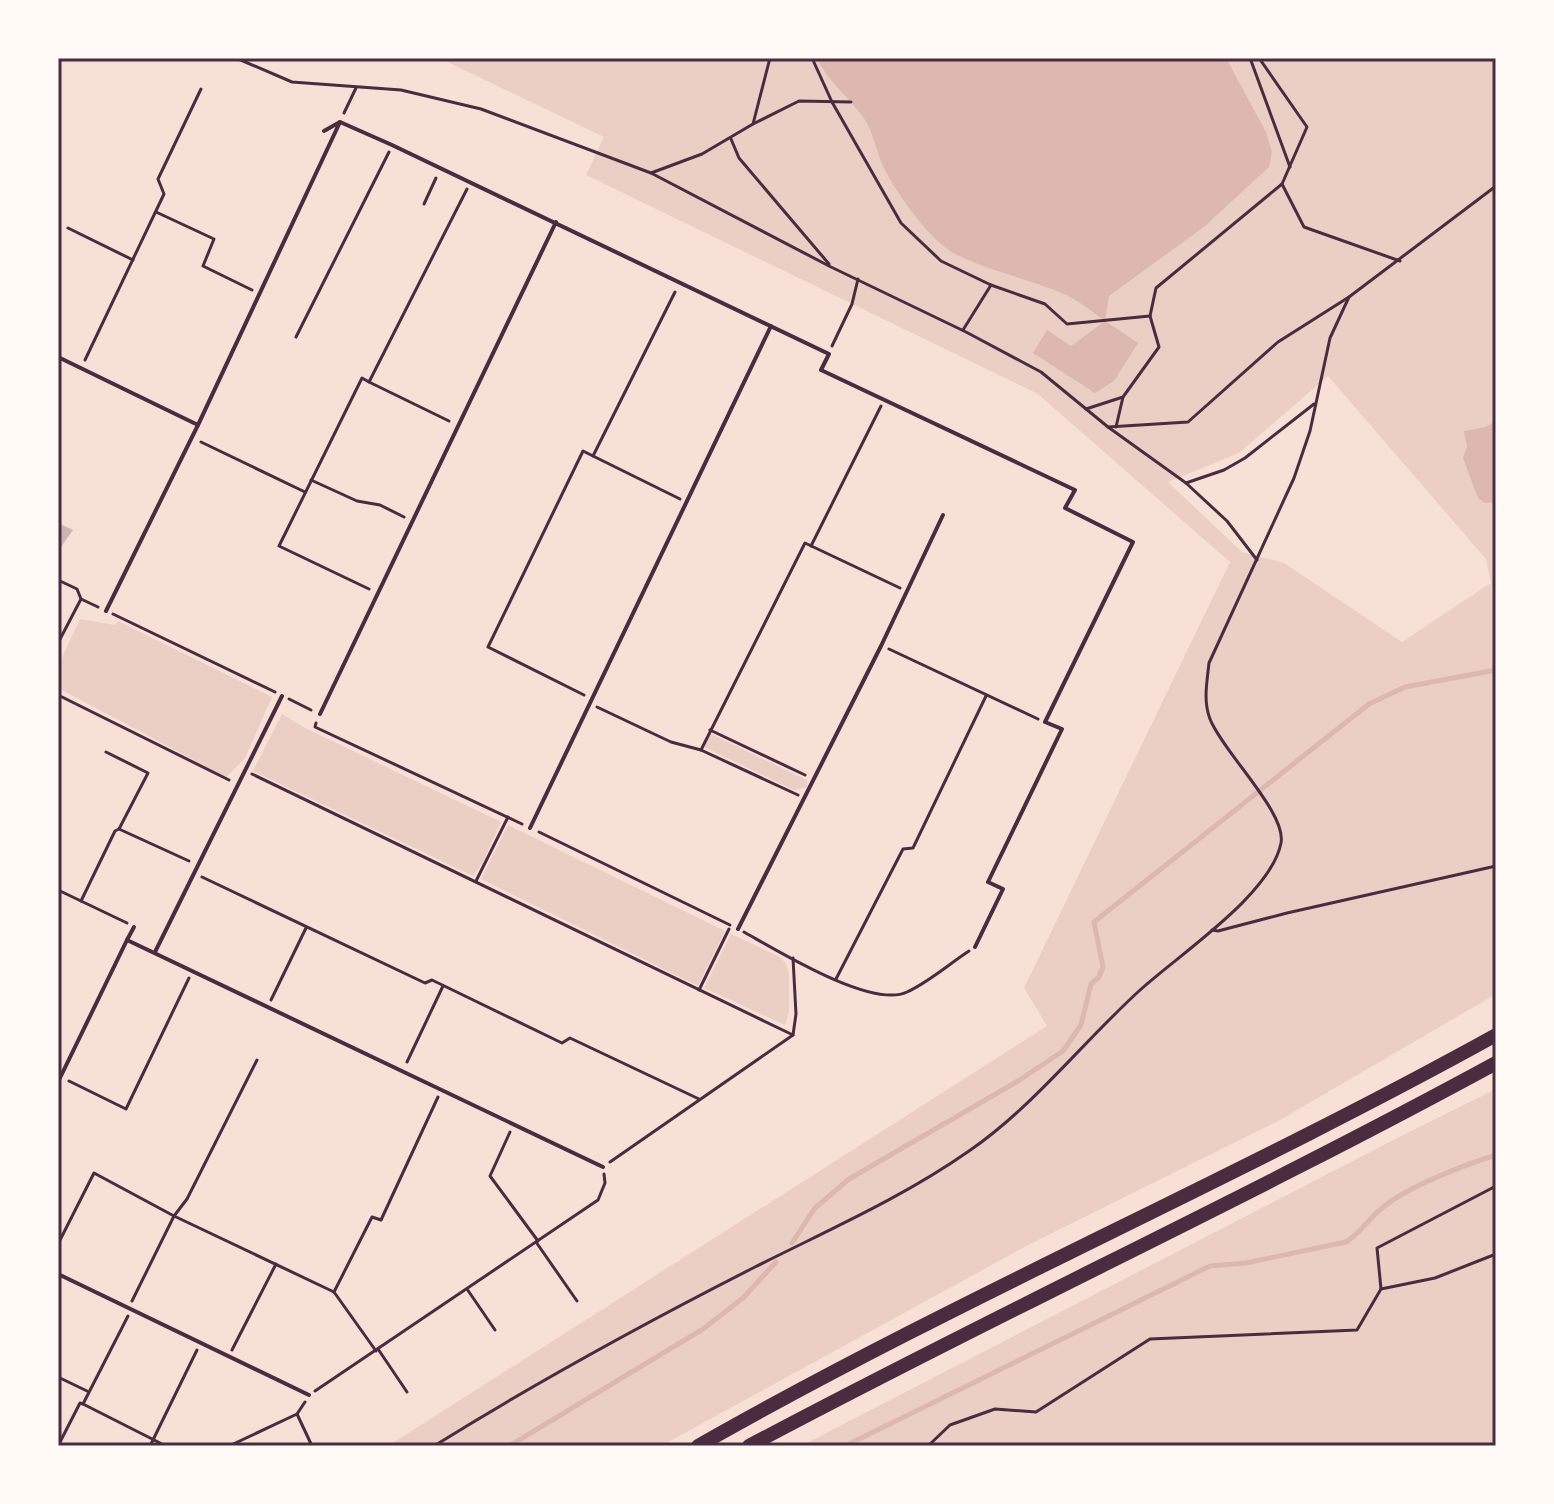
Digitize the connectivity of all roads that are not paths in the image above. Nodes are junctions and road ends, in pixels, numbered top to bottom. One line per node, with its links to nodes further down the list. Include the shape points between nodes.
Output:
1 (340, 122): 2 (lane); 3 (lane); 6 (lane)
2 (324, 131)
3 (556, 222): 4 (lane); 10 (lane)
4 (771, 326): 11 (lane); 15 (lane, via 829,354 821,370 1075,490 1065,508 1133,542 1045,722 1062,729 988,882 1003,889)
5 (58, 357): 6 (lane)
6 (198, 425): 8 (lane)
7 (943, 515): 13 (lane)
8 (106, 611)
9 (282, 696): 16 (lane)
10 (320, 714)
11 (530, 828)
12 (134, 927): 14 (lane)
13 (738, 929)
14 (127, 940): 16 (lane); 19 (lane)
15 (975, 947)
16 (155, 952): 20 (lane)
17 (1496, 1035): 23 (highway)
18 (1496, 1063): 24 (highway)
19 (59, 1080)
20 (603, 1167)
21 (58, 1274): 22 (lane)
22 (309, 1395)
23 (698, 1446)
24 (749, 1446)

